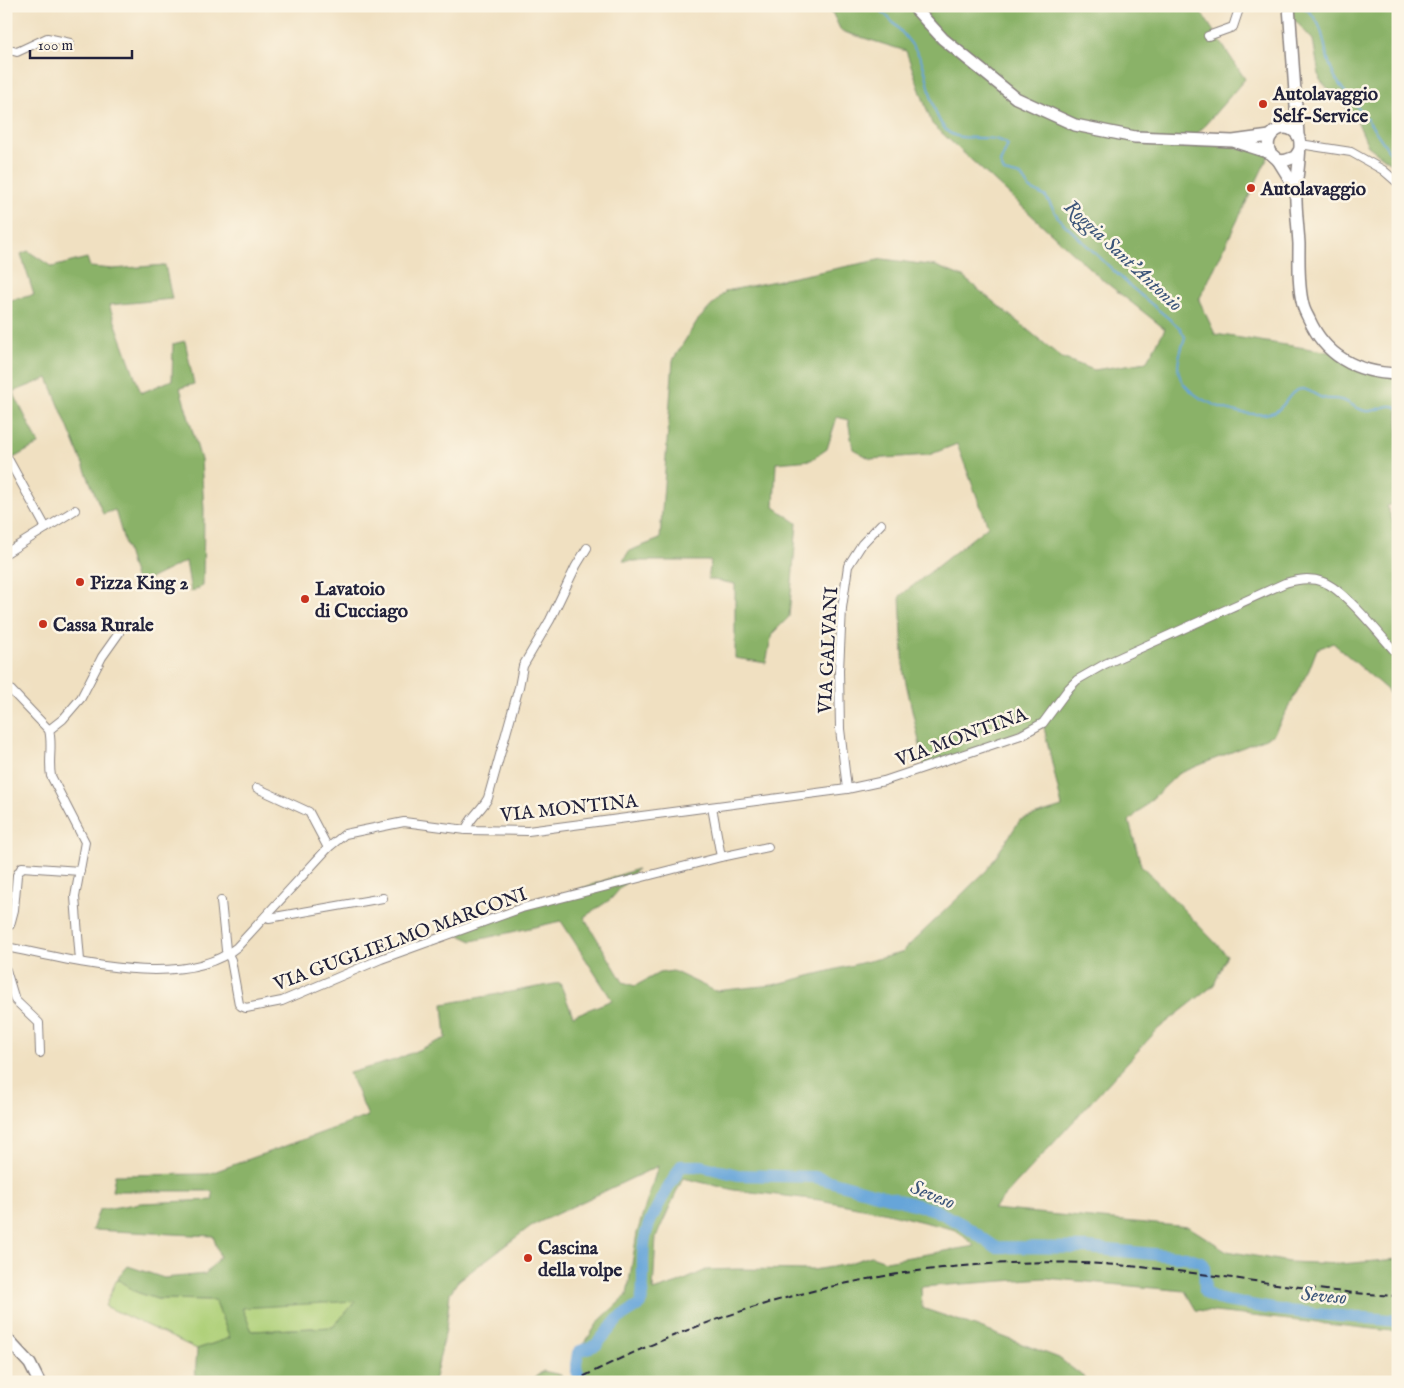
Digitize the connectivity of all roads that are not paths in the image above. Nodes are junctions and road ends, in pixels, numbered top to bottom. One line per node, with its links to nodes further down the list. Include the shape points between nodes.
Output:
1 (913, 6): 10 (main road, via 943,40 1016,98 1075,125 1135,138)
2 (1240, 6): 4 (street, via 1233,27)
3 (1289, 6): 7 (main road)
4 (1208, 36)
5 (70, 43): 6 (street, via 47,38 17,52)
6 (6, 49)
7 (1295, 105): 8 (main road); 11 (main road)
8 (1281, 128): 9 (main road); 11 (main road, via 1290,129)
9 (1270, 136): 10 (main road); 12 (main road, via 1268,142)
10 (1233, 141): 12 (main road)
11 (1299, 143): 12 (main road, via 1295,157 1288,160); 13 (street, via 1352,152); 14 (main road)
12 (1274, 156): 14 (main road)
13 (1398, 183)
14 (1296, 189): 15 (main road, via 1303,306 1315,331 1331,352 1353,365 1379,374)
15 (1398, 374)
16 (7, 456): 19 (street)
17 (75, 510): 19 (street)
18 (881, 524): 27 (street, VIA GALVANI, via 862,544 848,566 842,608 840,729)
19 (46, 528): 21 (street)
20 (587, 548): 29 (street, via 523,666 488,798)
21 (6, 553)
22 (119, 633): 25 (street, via 102,656 81,698)
23 (1398, 655): 27 (street, VIA MONTINA, via 1330,584 1297,580 1105,664 1078,680 1043,723 1021,735 884,781)
24 (6, 685): 25 (street)
25 (49, 730): 33 (street, via 51,776 85,842)
26 (257, 788): 30 (street, via 309,812)
27 (847, 789): 28 (street, VIA MONTINA)
28 (712, 807): 29 (street, VIA MONTINA, via 528,831); 32 (street)
29 (466, 830): 30 (street, VIA MONTINA, via 404,822 345,834)
30 (328, 848): 36 (street, VIA MONTINA)
31 (768, 848): 32 (street, VIA GUGLIELMO MARCONI)
32 (721, 857): 39 (street, VIA GUGLIELMO MARCONI, via 522,908 381,959 282,1001 246,1008 241,1006)
33 (80, 871): 37 (street, via 22,867 17,875 14,910 10,925); 40 (street, via 75,909)
34 (383, 898): 36 (street)
35 (221, 901): 39 (street)
36 (266, 916): 39 (street, VIA MONTINA)
37 (6, 927)
38 (6, 947): 40 (street)
39 (228, 954): 40 (street, via 212,962 168,971)
40 (80, 961)
41 (6, 970): 42 (street, via 15,1000 39,1023)
42 (40, 1053)
43 (6, 1338): 44 (main road, via 30,1364)
44 (40, 1382)

